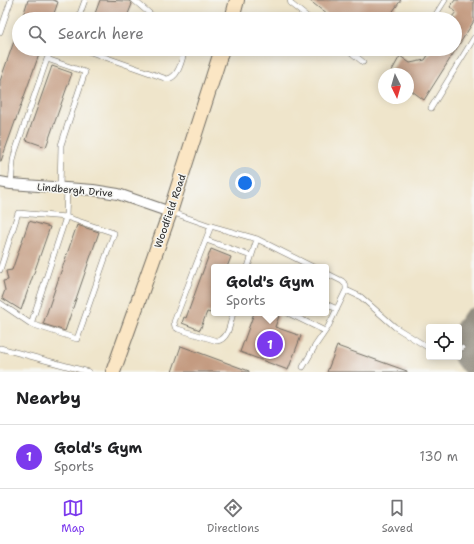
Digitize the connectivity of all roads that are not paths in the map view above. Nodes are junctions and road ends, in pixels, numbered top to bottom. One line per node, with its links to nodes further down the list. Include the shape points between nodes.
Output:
1 (11, 0): 12 (lane)
2 (85, 0): 7 (lane)
3 (133, 0): 8 (lane)
4 (238, 0): 9 (main road)
5 (290, 0): 10 (lane)
6 (445, 0): 11 (lane)
7 (81, 12)
8 (148, 12)
9 (234, 12)
10 (301, 12)
11 (437, 12)
12 (0, 32)
13 (474, 38): 21 (lane)
14 (49, 56): 19 (lane)
15 (102, 56): 16 (lane, via 167,79 177,74)
16 (183, 56)
17 (220, 56): 25 (main road, Woodfield Road)
18 (356, 56): 20 (lane)
19 (47, 59): 23 (lane, via 15,152); 24 (lane, via 85,72 61,145)
20 (363, 62)
21 (431, 108)
22 (0, 182): 23 (street, Lindbergh Drive)
23 (11, 184): 24 (street, Lindbergh Drive)
24 (64, 188): 25 (street, Lindbergh Drive, via 118,194); 26 (lane)
25 (170, 212): 27 (lane); 49 (main road, Woodfield Road)
26 (66, 217): 33 (lane, via 18,212); 41 (lane); 41 (lane, via 114,233 77,339)
27 (211, 226): 28 (lane); 29 (lane)
28 (257, 239): 30 (lane); 32 (lane)
29 (206, 240): 30 (lane); 39 (lane, via 175,318 175,326 217,341 226,336)
30 (251, 256): 31 (lane)
31 (249, 264)
32 (307, 264)
33 (0, 270)
34 (329, 274): 35 (lane, via 342,281 346,285)
35 (346, 290): 38 (lane); 43 (lane, via 361,297 395,327)
36 (0, 303): 41 (lane)
37 (329, 306): 38 (lane)
38 (336, 309): 42 (lane)
39 (232, 316)
40 (294, 316): 42 (lane)
41 (31, 324)
42 (325, 331): 46 (lane)
43 (426, 346)
44 (0, 348): 45 (lane)
45 (61, 364): 47 (lane); 48 (lane)
46 (303, 367)
47 (61, 372)
48 (89, 372)
49 (113, 372)

